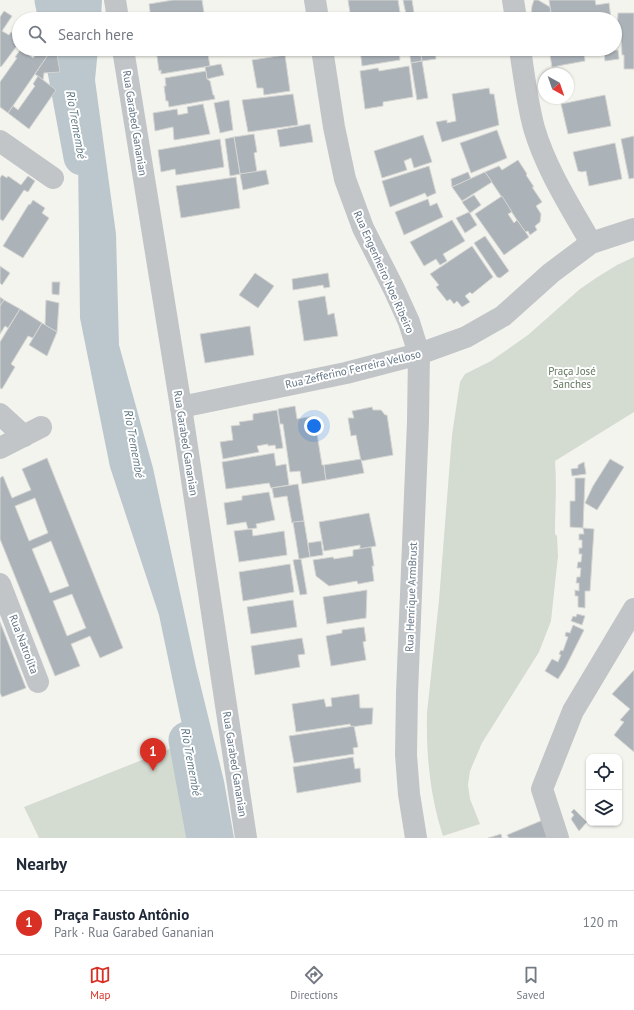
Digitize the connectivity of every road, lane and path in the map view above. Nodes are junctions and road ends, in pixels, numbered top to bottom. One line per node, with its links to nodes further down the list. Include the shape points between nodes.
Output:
1 (115, 0): 4 (street)
2 (315, 0): 5 (street)
3 (513, 0): 6 (street)
4 (117, 12)
5 (317, 12)
6 (515, 12)
7 (124, 56): 15 (street, Rua Garabed Gananian)
8 (323, 56): 14 (street, Rua Engenheiro Noe Ribeiro, via 345,179 363,228 409,322)
9 (521, 56): 13 (street, via 534,127 545,159)
10 (0, 141): 11 (street)
11 (54, 178)
12 (634, 229): 13 (street, Rua Zefferino Ferreira Velloso)
13 (591, 243): 14 (street, Rua Zefferino Ferreira Velloso, via 551,273 503,316 466,337)
14 (419, 354): 15 (street, Rua Zefferino Ferreira Velloso, via 346,373); 22 (street, Rua Henrique ArmBrust, via 406,755)
15 (181, 408): 21 (street, Rua Garabed Gananian)
16 (0, 414): 17 (street, via 33,431)
17 (0, 448)
18 (0, 584): 20 (street, Rua Natrolita)
19 (634, 609): 23 (street, via 573,711 542,789)
20 (38, 682)
21 (246, 838)
22 (416, 838)
23 (558, 838)

